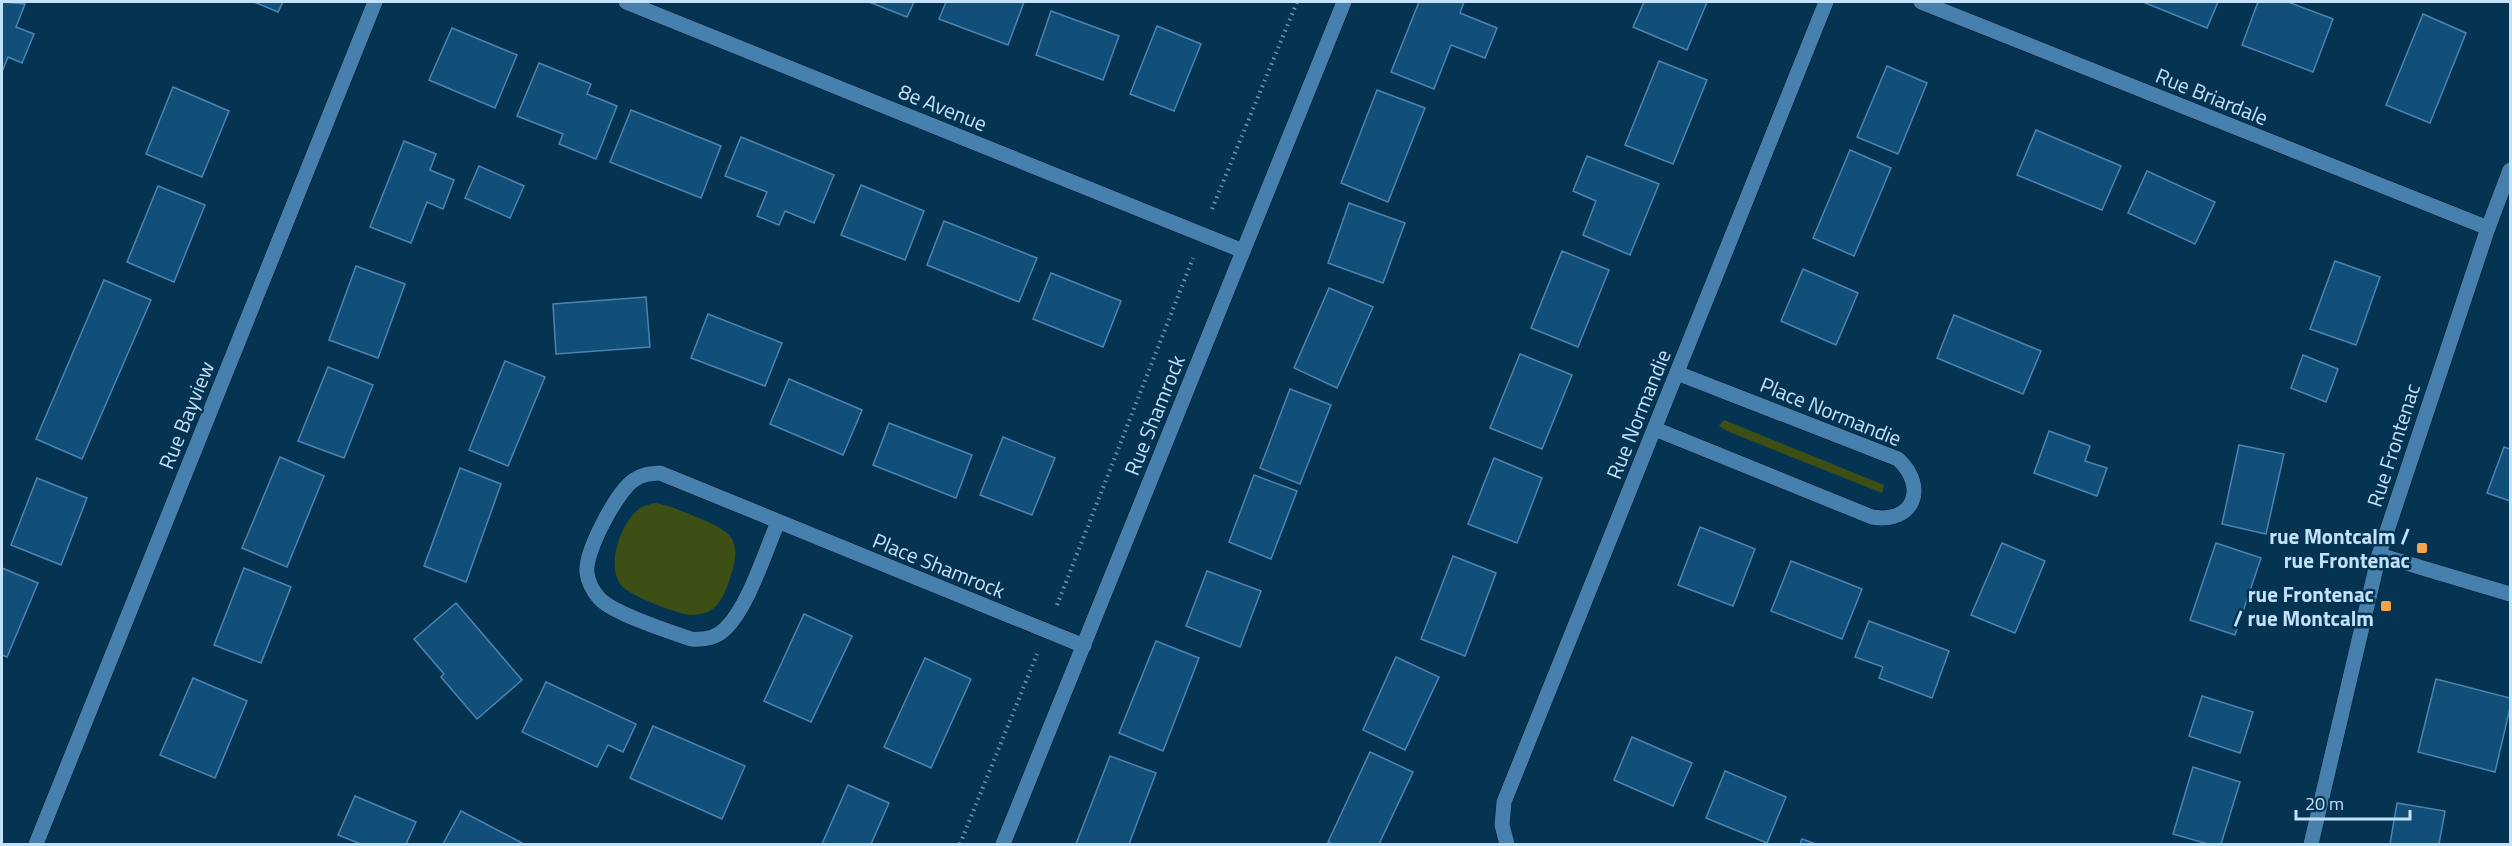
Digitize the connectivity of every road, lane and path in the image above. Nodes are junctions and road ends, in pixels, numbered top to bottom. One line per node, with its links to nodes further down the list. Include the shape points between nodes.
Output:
1 (375, 2): 20 (street, Rue Bayview)
2 (627, 2): 10 (street, 8e Avenue)
3 (1297, 2): 8 (path)
4 (1344, 2): 10 (street, Rue Shamrock)
5 (1826, 2): 12 (street, Rue Normandie)
6 (1921, 2): 9 (street, Rue Briardale)
7 (2511, 170): 9 (street, Rue Frontenac)
8 (1213, 207)
9 (2488, 228): 15 (street, Rue Frontenac)
10 (1243, 251): 18 (street, Rue Shamrock)
11 (1191, 264): 17 (path, Rue Shamrock)
12 (1677, 373): 13 (street, Rue Normandie); 13 (street, Place Normandie, via 1898,459 1915,483 1912,500 1902,513 1887,519 1872,517)
13 (1655, 429): 23 (street, Rue Normandie, via 1504,802 1502,825)
14 (778, 522): 14 (street, Place Shamrock, via 678,479 660,473 644,474 621,492 590,555 586,572 600,600 683,636 705,640 725,630 739,613); 18 (street, Place Shamrock)
15 (2379, 555): 16 (street); 24 (street, Rue Frontenac)
16 (2511, 594)
17 (1057, 604)
18 (1084, 646): 22 (street, Rue Shamrock)
19 (1034, 661): 21 (path)
20 (36, 844)
21 (960, 844)
22 (1003, 844)
23 (1507, 844)
24 (2311, 844)

